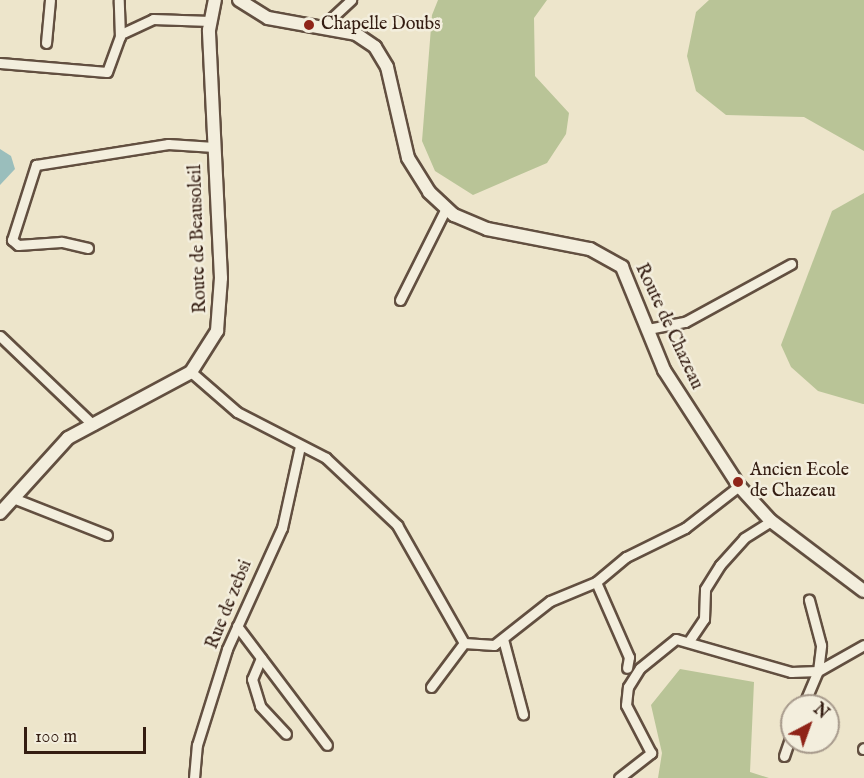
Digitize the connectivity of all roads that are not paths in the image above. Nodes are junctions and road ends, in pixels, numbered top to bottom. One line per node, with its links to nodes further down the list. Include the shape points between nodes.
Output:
1 (50, 0): 9 (street)
2 (119, 0): 8 (street)
3 (215, 0): 6 (main road, Route de Beausoleil)
4 (238, 0): 7 (main road, Route de Chazeau, via 268,18)
5 (351, 0): 7 (street)
6 (210, 21): 8 (street, via 153,19); 11 (main road, Route de Beausoleil)
7 (322, 27): 12 (main road, Route de Chazeau, via 356,34 381,53 408,158)
8 (121, 34): 10 (street, via 107,72)
9 (46, 43)
10 (0, 63)
11 (214, 147): 13 (street, via 168,144 36,165 12,240 18,245 61,242); 18 (main road, Route de Beausoleil, via 222,313 213,340)
12 (446, 208): 15 (street); 16 (main road, Route de Chazeau, via 475,226 555,240 607,257 627,276)
13 (88, 248)
14 (791, 264): 16 (street, via 685,322)
15 (400, 300)
16 (648, 329): 21 (main road, Route de Chazeau, via 664,370)
17 (0, 336): 19 (street)
18 (191, 372): 19 (main road, Route de Beausoleil); 20 (street, via 237,412)
19 (93, 425): 22 (main road, Route de Beausoleil, via 58,447)
20 (300, 446): 29 (street, Rue de zebsi, via 282,528); 32 (street, via 326,458 397,525)
21 (739, 486): 24 (main road, Route de Chazeau); 26 (street, via 685,528 626,557)
22 (13, 498): 23 (main road, Route de Beausoleil); 25 (street)
23 (0, 513)
24 (771, 521): 27 (main road, Route de Chazeau); 31 (street, via 744,538 720,565 705,589 704,619)
25 (107, 535)
26 (596, 582): 30 (street, via 550,601); 35 (street, via 629,657)
27 (864, 591)
28 (809, 600): 36 (street, via 822,636)
29 (237, 626): 34 (street); 42 (street, Rue de zebsi, via 197,745)
30 (503, 639): 32 (street, via 494,645); 39 (street)
31 (689, 641): 36 (street, via 791,672); 43 (street, via 676,639 628,687 626,705 651,753)
32 (464, 643): 37 (street)
33 (864, 645): 36 (street)
34 (261, 658): 40 (street, via 252,679 260,706); 41 (street)
35 (627, 668)
36 (818, 671): 38 (street)
37 (431, 687)
38 (808, 694)
39 (523, 714)
40 (286, 734)
41 (327, 745)
42 (194, 778)
43 (619, 778)

